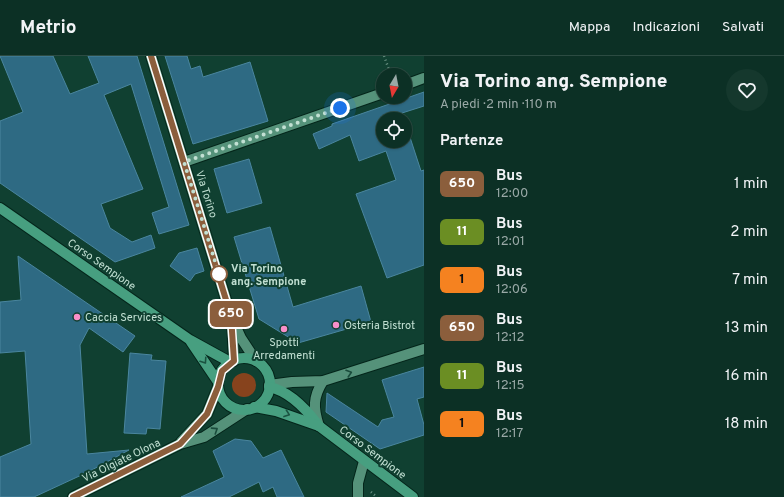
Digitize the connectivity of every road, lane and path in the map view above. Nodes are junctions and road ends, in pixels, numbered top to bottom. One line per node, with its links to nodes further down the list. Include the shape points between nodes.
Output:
1 (151, 56): 7 (street, Via Torino)
2 (384, 56): 3 (path)
3 (388, 68)
4 (424, 78): 5 (street)
5 (412, 82)
6 (376, 95): 7 (street)
7 (184, 162): 9 (street, Via Torino)
8 (0, 208): 10 (main road, Corso Sempione)
9 (231, 316): 12 (street, Via Torino); 13 (street, Via Torino)
10 (190, 340): 12 (main road, Corso Sempione); 15 (main road, Corso Sempione, one-way to 15)
11 (424, 349): 14 (street, one-way to 11)
12 (232, 361): 13 (main road, via 242,358); 15 (main road, via 222,371)
13 (256, 361): 16 (main road, via 266,371)
14 (323, 381): 16 (street, via 283,382); 18 (street, via 314,403)
15 (218, 384): 17 (main road, Corso Sempione, via 220,394 227,403 239,409); 19 (street, Via Olgiate Olona, via 207,414)
16 (269, 386): 17 (main road, via 264,400); 18 (main road, Corso Sempione, via 286,394 308,412)
17 (250, 408): 18 (main road, Corso Sempione, one-way to 18, via 276,411); 19 (street, Via Olgiate Olona, one-way to 17, via 204,437)
18 (319, 426): 20 (main road, Corso Sempione)
19 (180, 444): 21 (street, Via Olgiate Olona)
20 (364, 462): 22 (street, via 358,483); 23 (main road, Corso Sempione)
21 (73, 497)
22 (358, 497)
23 (413, 497)

